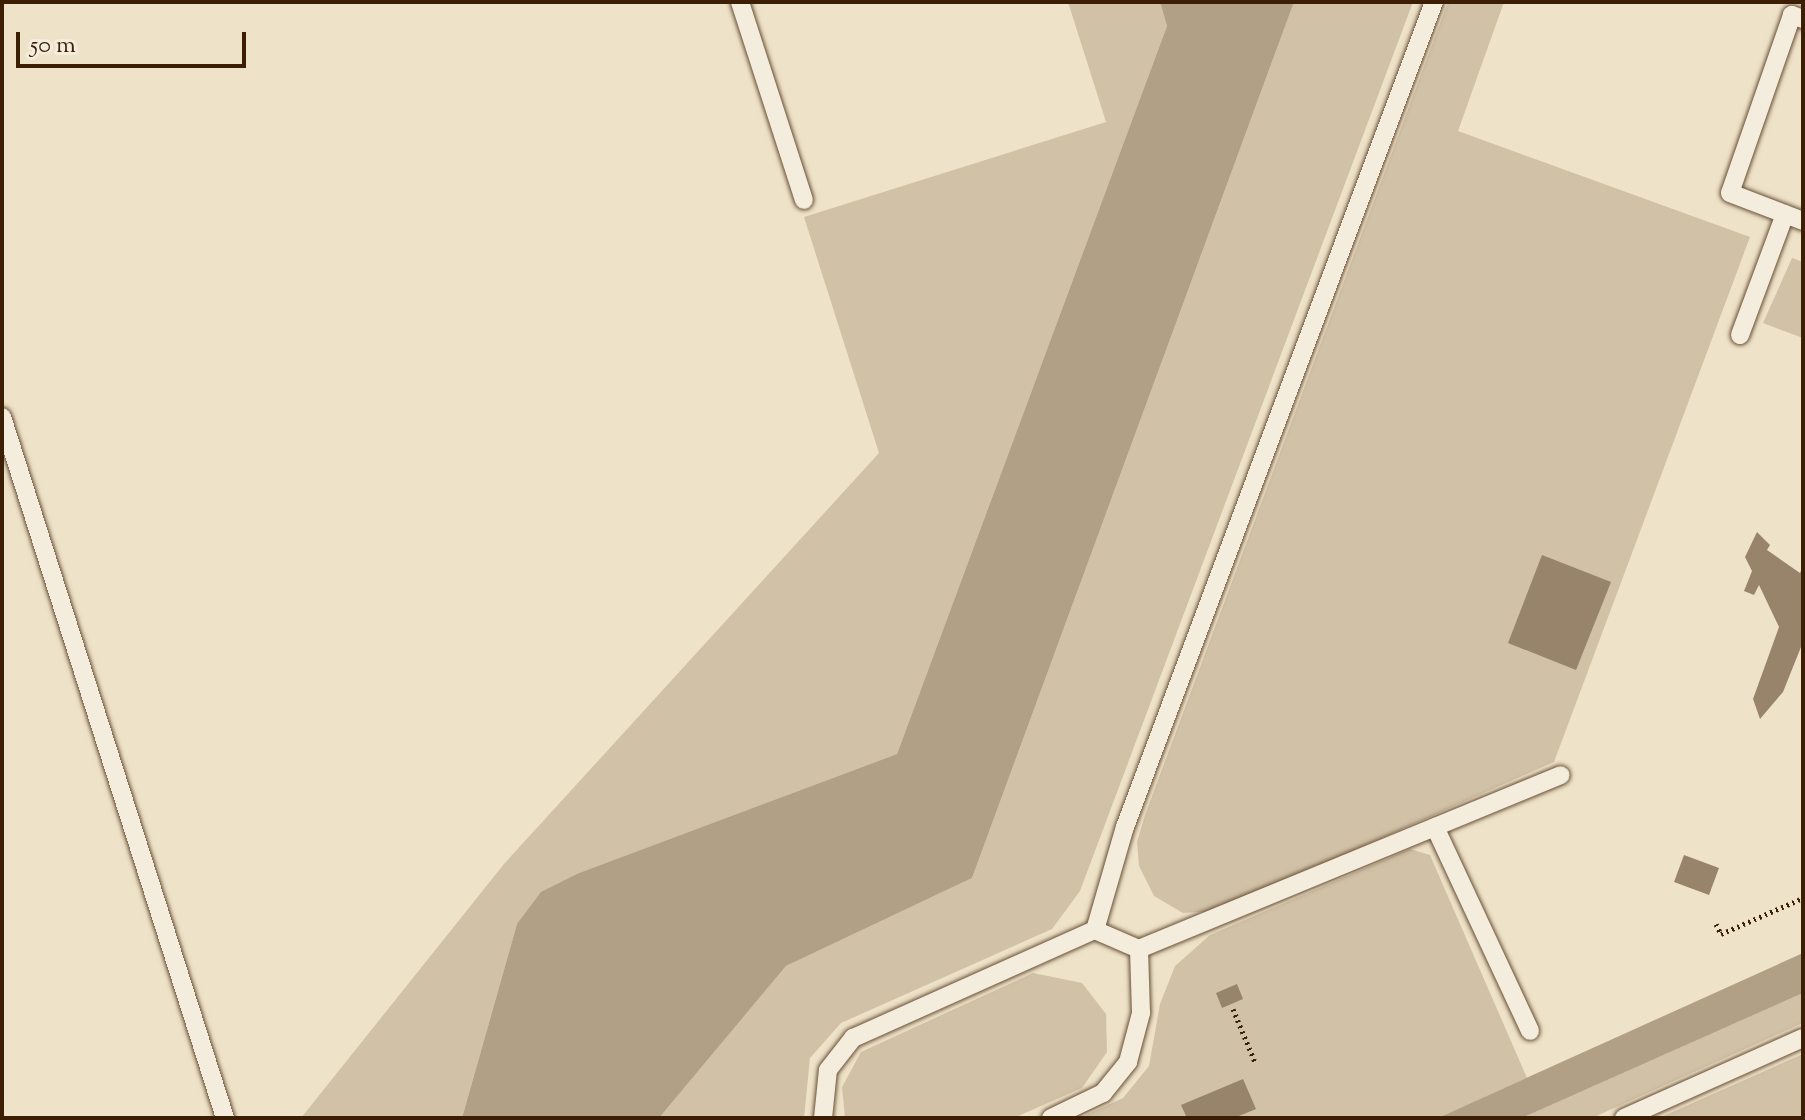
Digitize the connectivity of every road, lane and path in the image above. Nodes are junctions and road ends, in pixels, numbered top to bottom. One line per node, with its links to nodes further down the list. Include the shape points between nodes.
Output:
1 (740, 2): 4 (lane)
2 (1434, 2): 13 (lane, via 1125,827)
3 (1803, 19): 5 (lane, via 1792,15 1730,193)
4 (804, 200)
5 (1785, 214): 6 (lane); 7 (lane)
6 (1803, 221)
7 (1740, 335)
8 (2, 417): 19 (lane)
9 (1561, 775): 10 (lane)
10 (1435, 827): 14 (lane); 16 (lane)
11 (1803, 898): 12 (path, via 1721,934)
12 (1716, 924)
13 (1095, 930): 14 (lane); 20 (lane, via 853,1038 828,1070)
14 (1139, 949): 21 (lane, via 1141,1013 1128,1062 1103,1093)
15 (1233, 1009): 18 (path)
16 (1530, 1031)
17 (1803, 1038): 22 (lane)
18 (1255, 1062)
19 (225, 1118)
20 (823, 1118)
21 (1051, 1118)
22 (1624, 1118)

